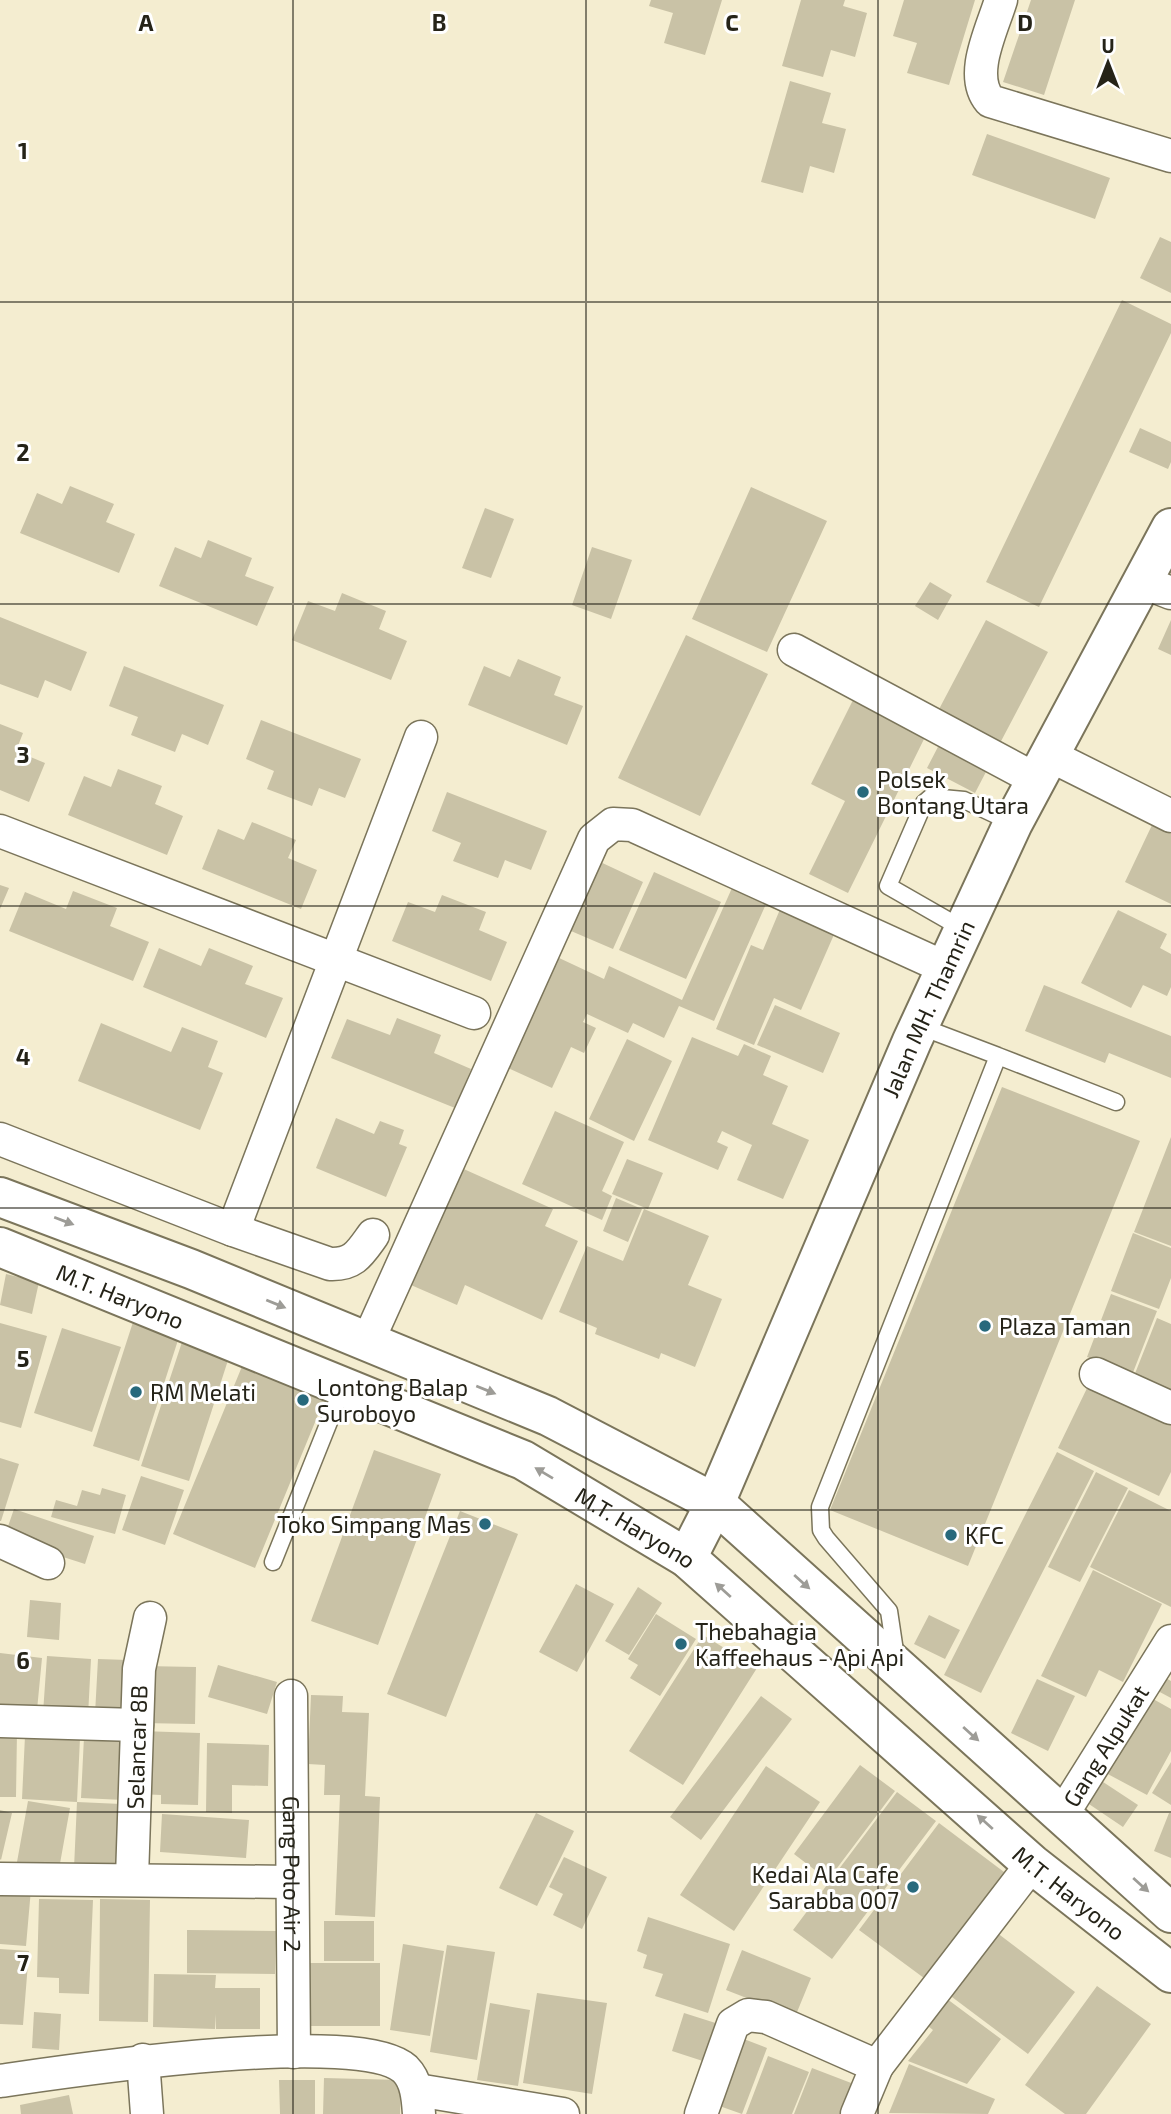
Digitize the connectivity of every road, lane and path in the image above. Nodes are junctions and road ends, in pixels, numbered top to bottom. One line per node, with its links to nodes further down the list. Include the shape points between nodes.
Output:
1 (1001, 0): 2 (street, via 979,76 990,101)
2 (1171, 156)
3 (1171, 528): 4 (main road, Jalan MH. Thamrin)
4 (1157, 588): 7 (main road, Jalan MH. Thamrin)
5 (794, 650): 7 (street)
6 (421, 737): 12 (street)
7 (1042, 767): 8 (street); 9 (main road, Jalan MH. Thamrin)
8 (1171, 816)
9 (1013, 823): 11 (main road, Jalan MH. Thamrin); 11 (lane, via 964,800 931,797 924,803 888,886)
10 (0, 831): 12 (street)
11 (964, 929): 13 (main road, Jalan MH. Thamrin)
12 (335, 962): 14 (street); 20 (street)
13 (946, 968): 15 (main road, Jalan MH. Thamrin); 23 (street, via 632,825 613,824 594,839)
14 (474, 1013)
15 (919, 1026): 16 (lane); 27 (main road, Jalan MH. Thamrin)
16 (998, 1056): 17 (lane); 34 (lane, via 820,1507 826,1538 889,1611)
17 (1116, 1102)
18 (0, 1139): 20 (street)
19 (0, 1197): 23 (main road, one-way to 23)
20 (233, 1230): 21 (street, via 344,1265 355,1260)
21 (373, 1235)
22 (0, 1247): 25 (main road, M.T. Haryono)
23 (368, 1341): 27 (main road, one-way to 27, via 548,1416)
24 (1096, 1374): 26 (street)
25 (343, 1387): 29 (main road, M.T. Haryono, one-way to 25, via 523,1460); 30 (lane)
26 (1171, 1408)
27 (715, 1503): 29 (main road, Jalan MH. Thamrin); 34 (main road, one-way to 34)
28 (0, 1541): 31 (street)
29 (687, 1558): 39 (main road, M.T. Haryono, one-way to 29)
30 (273, 1562)
31 (48, 1563)
32 (150, 1618): 37 (street, Selancar 8B, via 139,1669)
33 (1171, 1642): 38 (street, Gang Alpukat)
34 (897, 1667): 38 (main road, one-way to 38)
35 (291, 1696): 42 (street, Gang Polo Air 2)
36 (0, 1721): 37 (street)
37 (137, 1725): 40 (street, Selancar 8B)
38 (1062, 1815): 43 (main road, one-way to 43)
39 (1032, 1864): 44 (main road, M.T. Haryono); 47 (street)
40 (132, 1878): 41 (street); 42 (street)
41 (0, 1879)
42 (292, 1882): 45 (street, Gang Polo Air 2)
43 (1171, 1913)
44 (1171, 1973)
45 (294, 2052): 46 (street); 49 (street, via 363,2053 387,2059 406,2070)
46 (143, 2060): 48 (street); 50 (street)
47 (877, 2066): 52 (street, via 766,2017 748,2015 733,2024); 53 (street)
48 (0, 2081)
49 (418, 2102): 51 (street)
50 (147, 2114)
51 (563, 2114)
52 (701, 2114)
53 (857, 2114)

